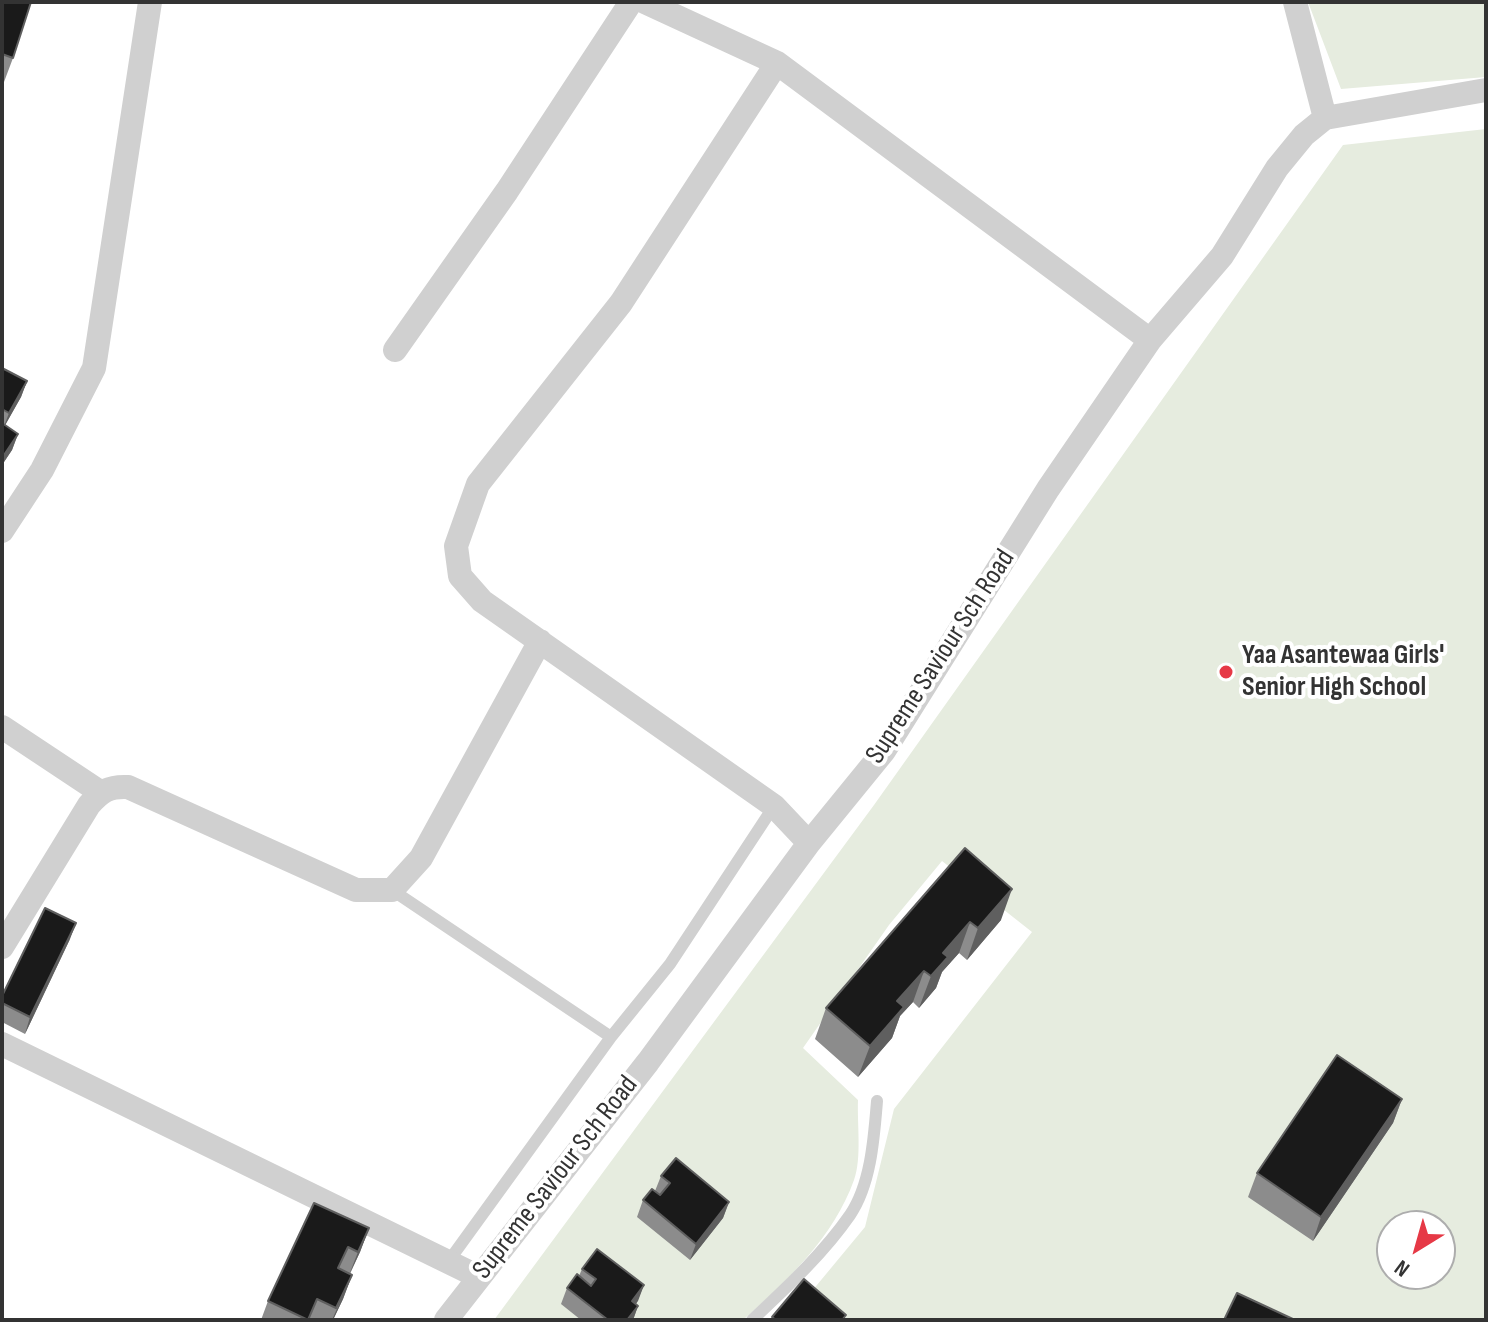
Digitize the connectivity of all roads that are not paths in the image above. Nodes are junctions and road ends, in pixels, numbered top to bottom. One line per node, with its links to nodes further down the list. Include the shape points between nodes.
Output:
1 (150, 2): 10 (street, via 94,368 42,470)
2 (631, 2): 9 (street)
3 (645, 2): 5 (street)
4 (1295, 2): 7 (street)
5 (777, 63): 8 (street); 11 (street, via 621,303 478,484 464,515 456,546 460,576 482,601)
6 (1486, 90): 7 (street)
7 (1325, 118): 8 (street, Supreme Saviour Sch Road, via 1277,168 1222,256)
8 (1150, 340): 15 (street, Supreme Saviour Sch Road, via 1048,489 884,751)
9 (395, 350)
10 (2, 531)
11 (540, 641): 14 (street); 16 (street, via 421,858)
12 (2, 727): 13 (street)
13 (100, 792): 16 (street, via 128,787 356,890); 17 (street)
14 (774, 806): 15 (street); 18 (lane, via 670,964)
15 (809, 843): 22 (street, Supreme Saviour Sch Road, via 648,1062)
16 (392, 890): 18 (lane)
17 (2, 947)
18 (611, 1037): 21 (lane)
19 (2, 1044): 21 (street)
20 (877, 1101): 24 (lane, via 873,1150 851,1213 793,1282)
21 (448, 1262): 22 (street)
22 (477, 1276): 23 (street, Supreme Saviour Sch Road)
23 (446, 1320)
24 (752, 1320)

